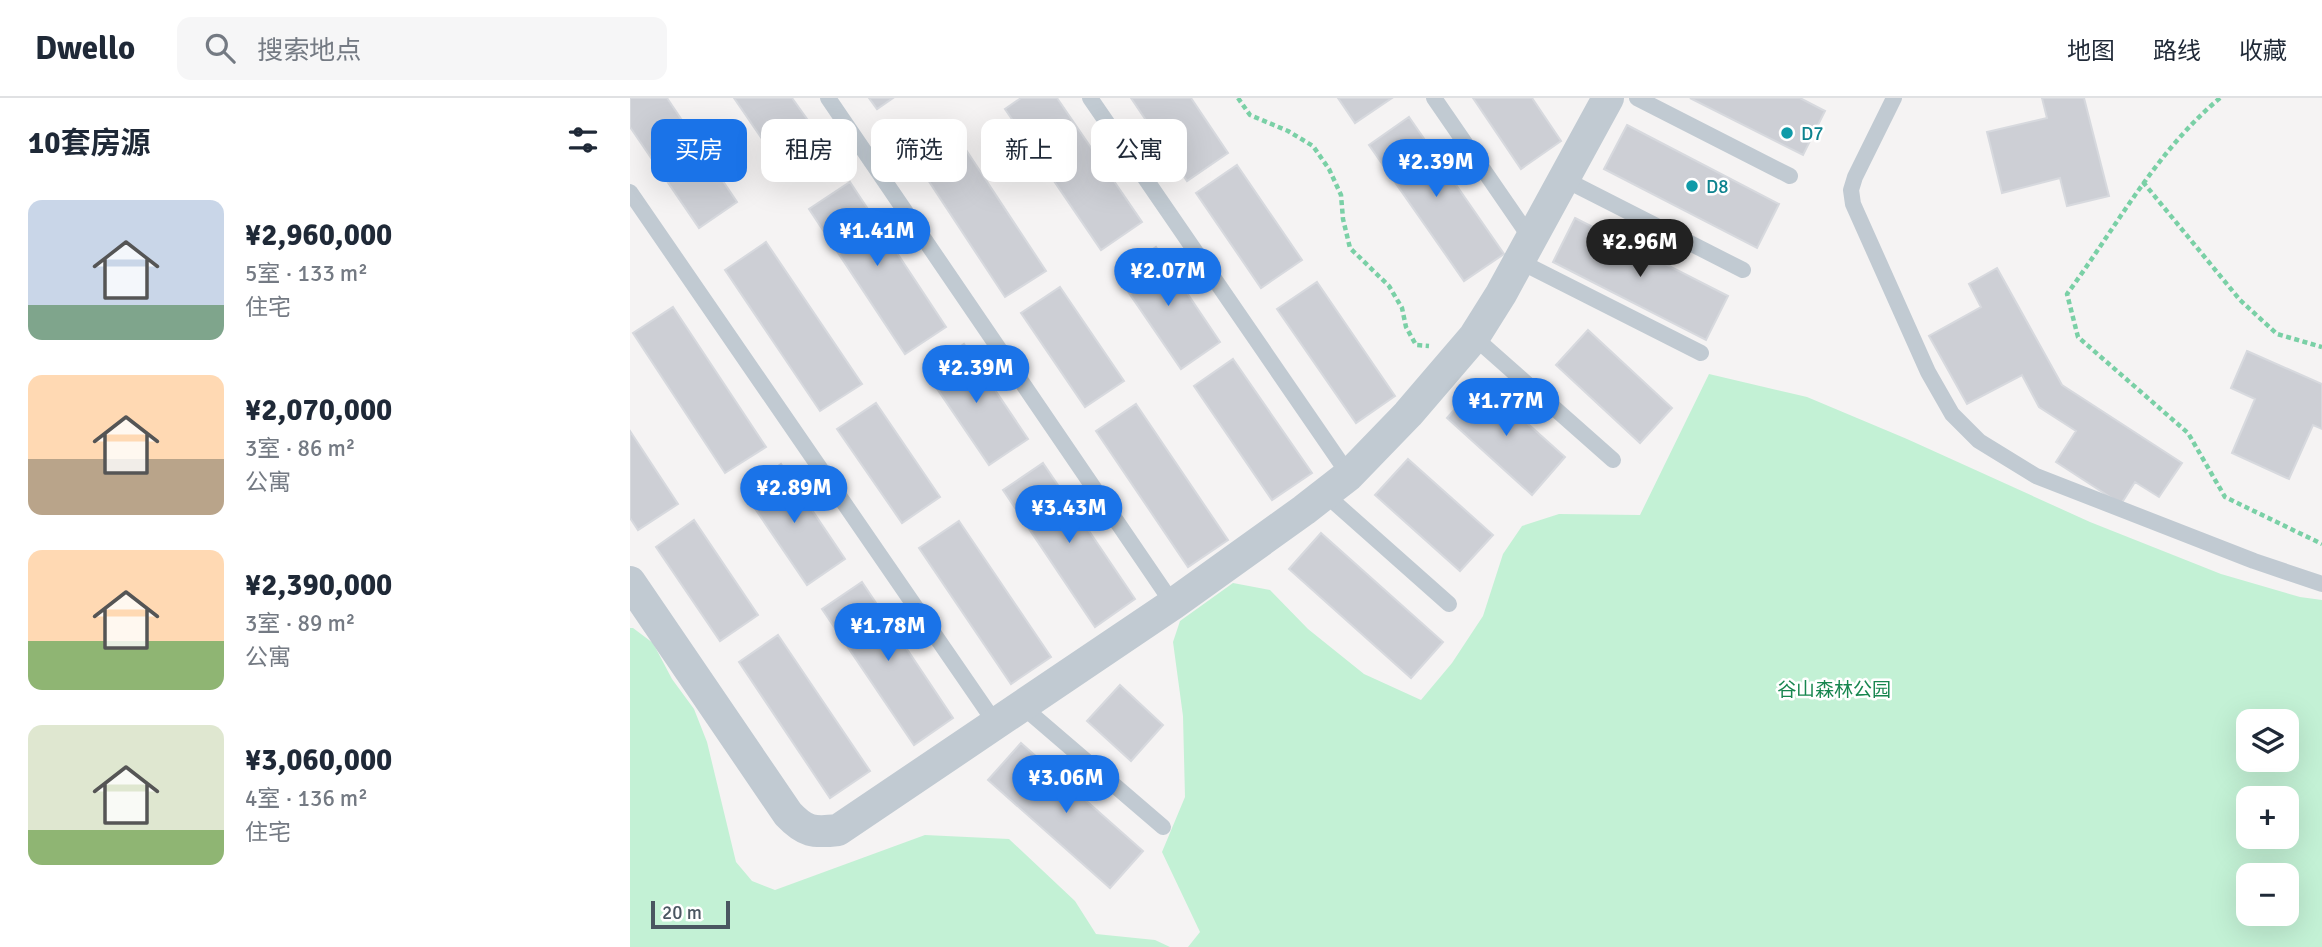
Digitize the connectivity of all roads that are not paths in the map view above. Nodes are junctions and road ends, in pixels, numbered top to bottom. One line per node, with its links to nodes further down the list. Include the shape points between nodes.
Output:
1 (828, 98): 18 (lane)
2 (1090, 98): 15 (lane)
3 (1434, 98): 10 (lane)
4 (1608, 98): 8 (street)
5 (1637, 98): 7 (lane)
6 (1894, 98): 17 (lane, via 1855,177 1853,204 1928,372 1952,414 1979,441 2036,476)
7 (1790, 176)
8 (1564, 179): 10 (street); 11 (lane)
9 (630, 192): 21 (lane)
10 (1525, 250): 12 (street); 13 (lane)
11 (1743, 270)
12 (1474, 337): 14 (lane); 15 (street, via 1416,405)
13 (1701, 353)
14 (1613, 460)
15 (1337, 485): 18 (street); 19 (lane)
16 (630, 582): 21 (street, via 800,827 818,833 838,830)
17 (2322, 584)
18 (1173, 604): 20 (street)
19 (1449, 604)
20 (1022, 706): 21 (street); 22 (lane)
21 (996, 724)
22 (1163, 827)

